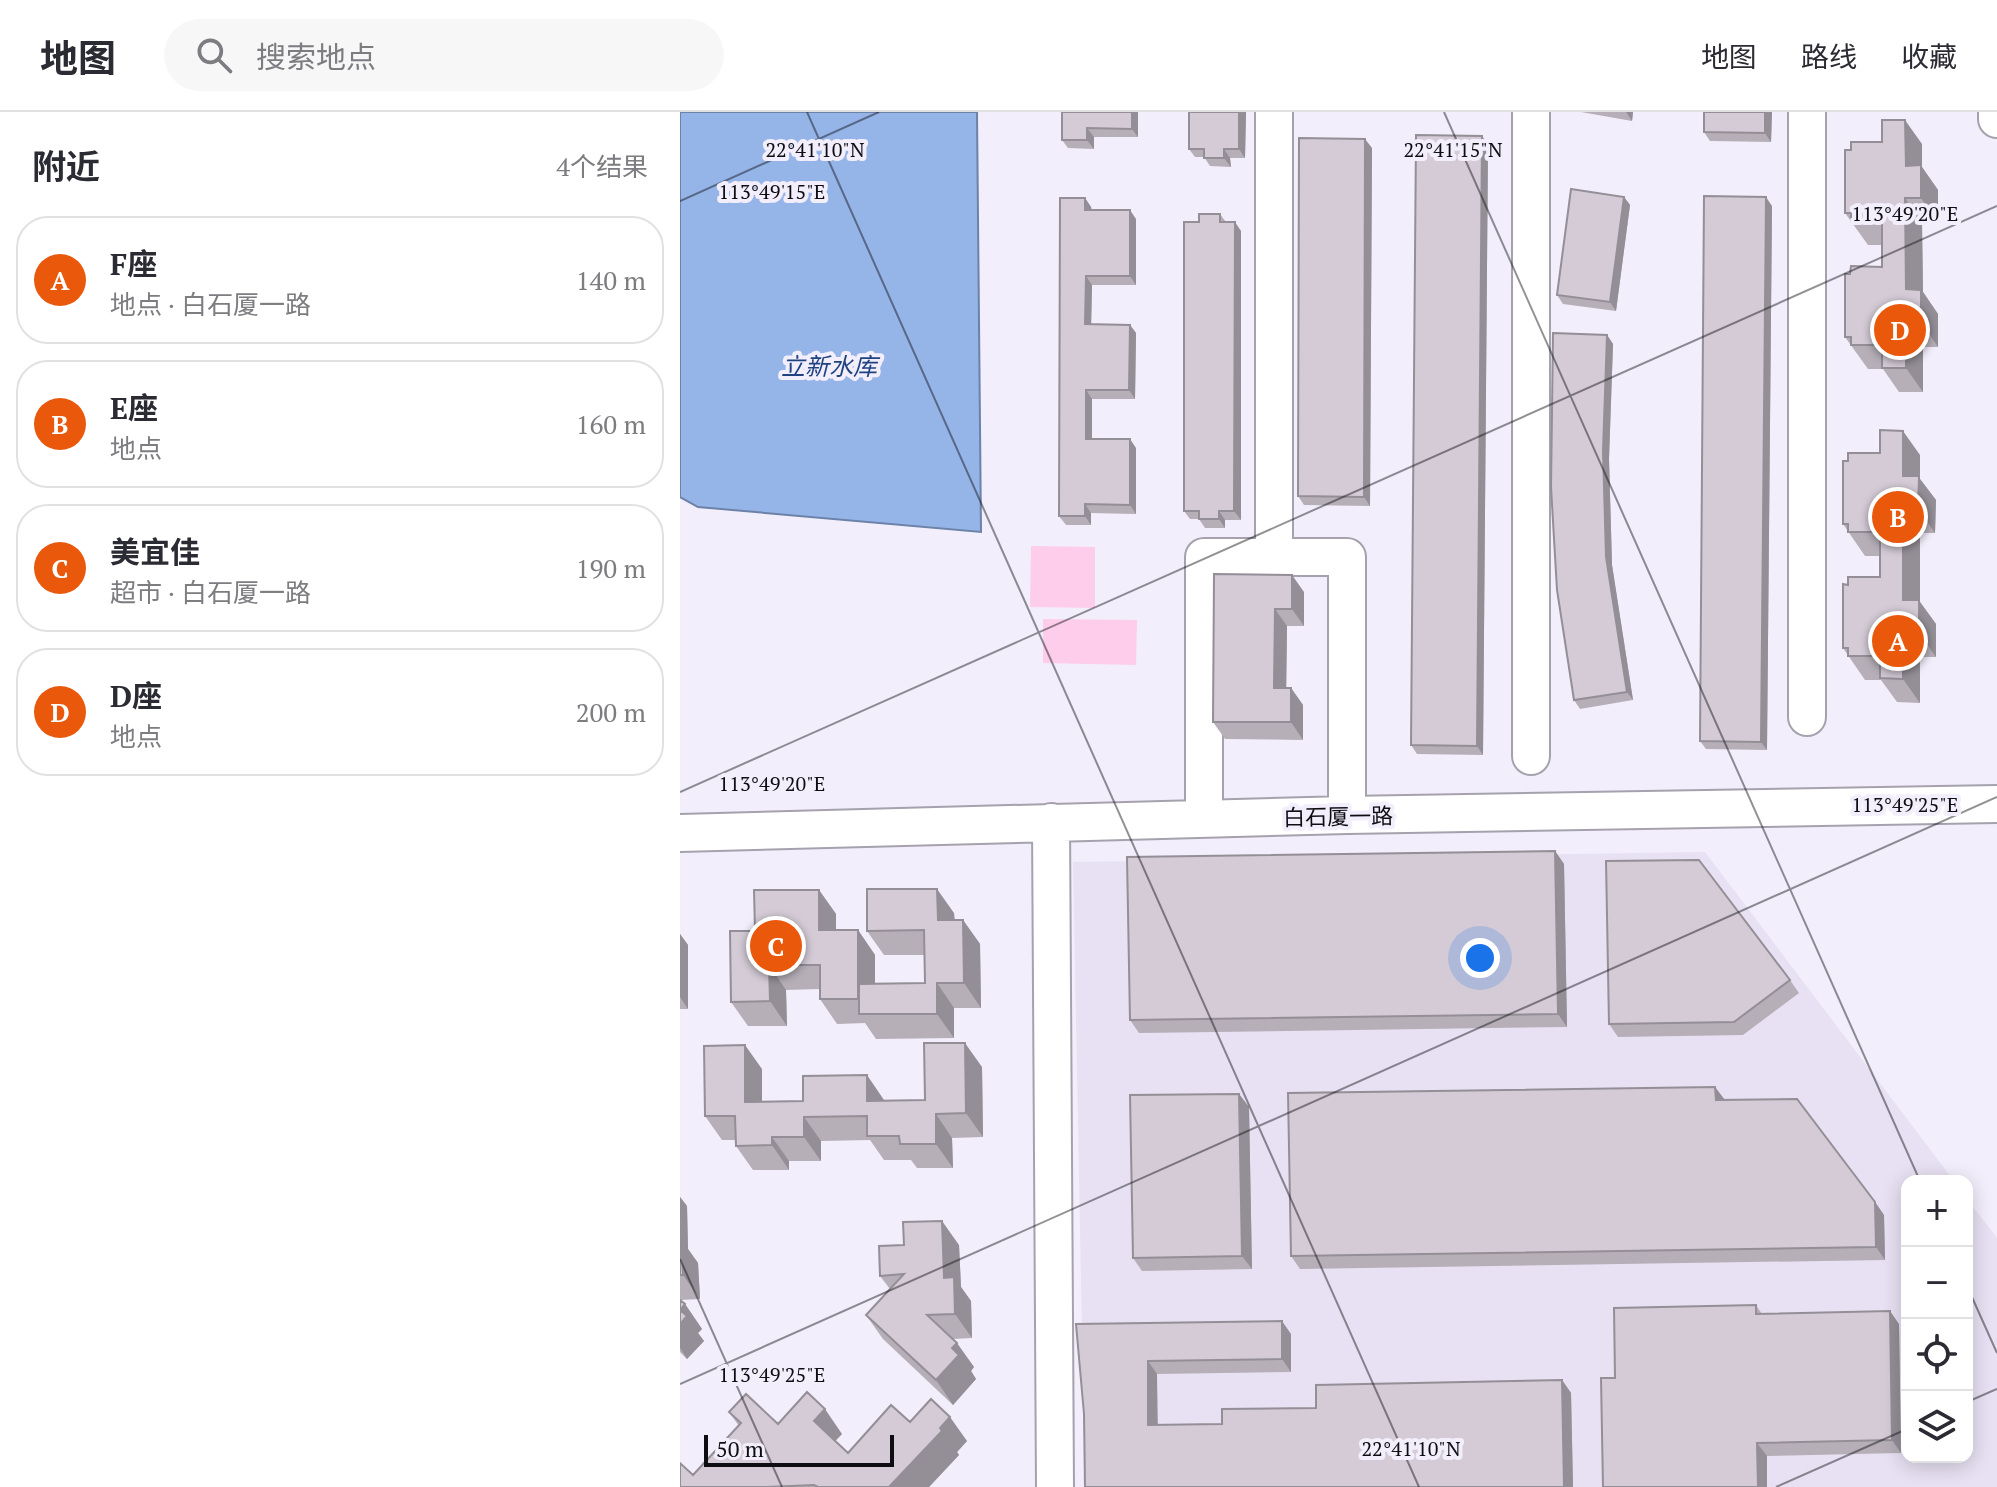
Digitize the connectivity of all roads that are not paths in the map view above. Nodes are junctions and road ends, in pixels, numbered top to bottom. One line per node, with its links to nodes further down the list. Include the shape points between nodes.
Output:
1 (1274, 112): 6 (street)
2 (1531, 112): 8 (street)
3 (1807, 112): 7 (street)
4 (1997, 112): 5 (street)
5 (1997, 119)
6 (1274, 557): 10 (street, via 1347,557); 11 (street, via 1204,557)
7 (1807, 717)
8 (1531, 756)
9 (1997, 804): 10 (street, 白石厦一路)
10 (1347, 815): 11 (street, 白石厦一路)
11 (1204, 819): 12 (street, 白石厦一路)
12 (1051, 822): 13 (street, 白石厦一路); 14 (street)
13 (680, 833)
14 (1055, 1487)

